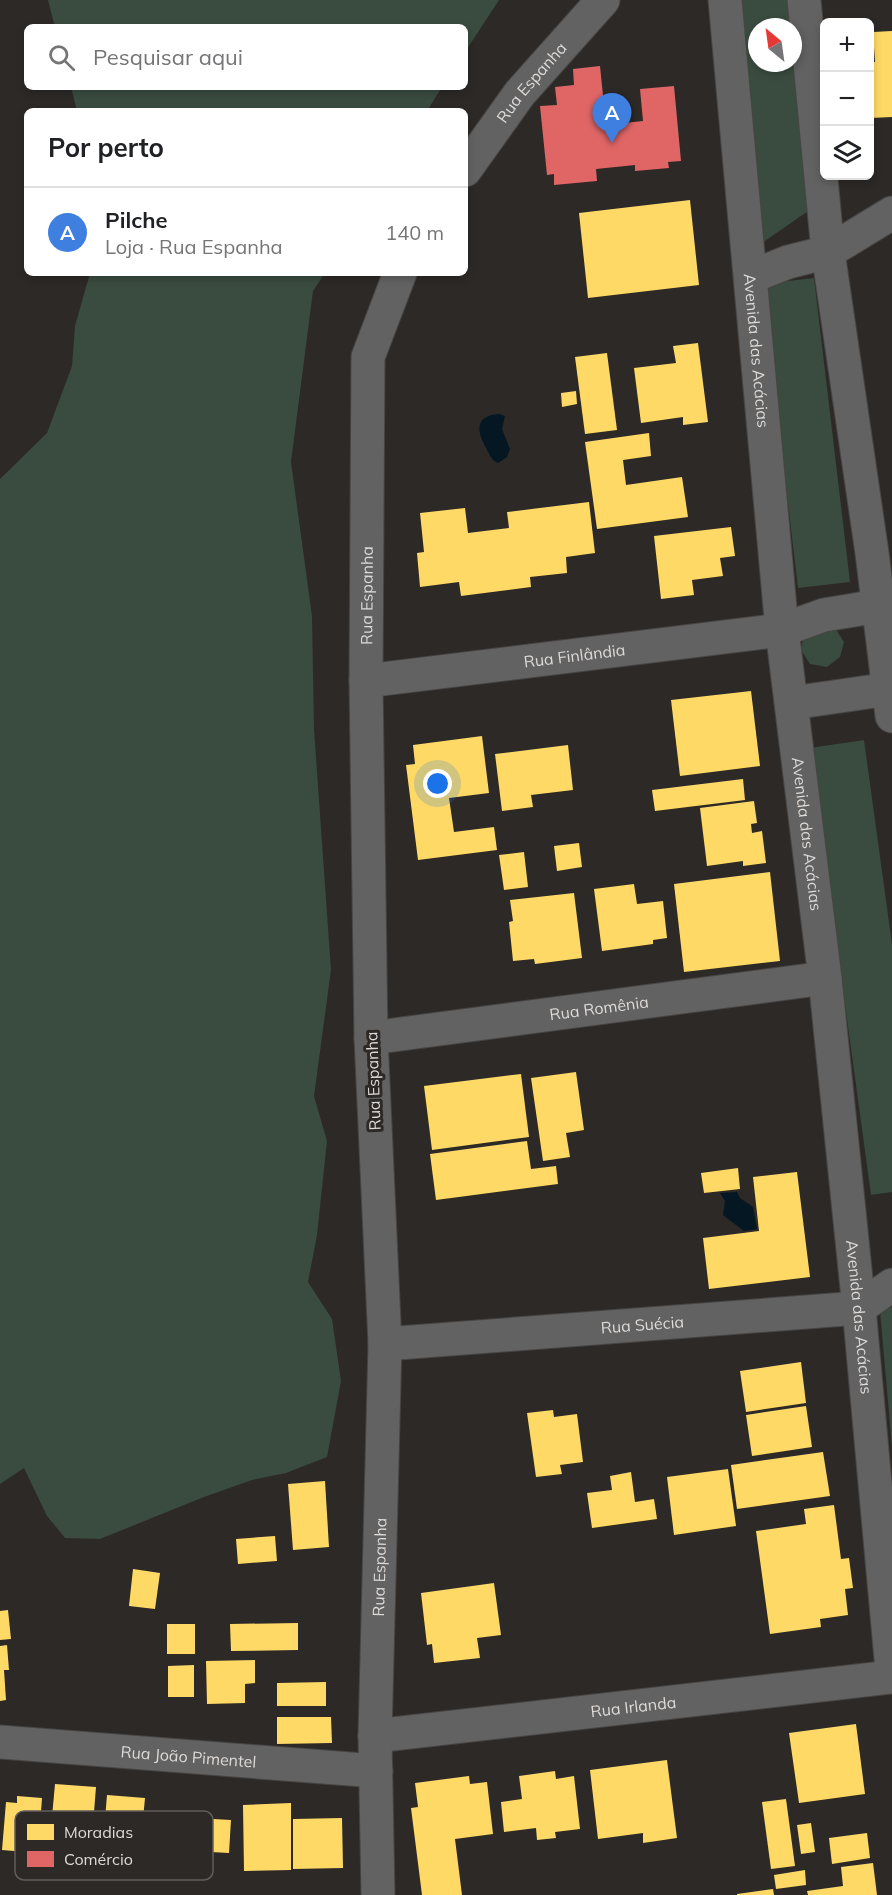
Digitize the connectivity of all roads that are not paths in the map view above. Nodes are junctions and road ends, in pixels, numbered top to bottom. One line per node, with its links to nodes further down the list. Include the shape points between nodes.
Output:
1 (603, 0): 4 (street, Rua Espanha, via 520,93)
2 (725, 0): 8 (street, Avenida das Acácias)
3 (804, 0): 6 (street)
4 (468, 166)
5 (892, 213): 6 (street)
6 (828, 252): 8 (street); 9 (street)
7 (399, 276): 11 (street, Rua Espanha, via 368,357)
8 (751, 277): 10 (street, Avenida das Acácias)
9 (878, 606): 10 (street, Rua Finlândia, via 824,615); 12 (street)
10 (782, 630): 11 (street, Rua Finlândia); 13 (street, Avenida das Acácias)
11 (366, 681): 15 (street, Rua Espanha)
12 (890, 702): 13 (street)
13 (792, 703): 14 (street, Avenida das Acácias)
14 (825, 978): 15 (street, Rua Romênia); 17 (street, Avenida das Acácias)
15 (371, 1038): 18 (street, Rua Espanha)
16 (892, 1285): 17 (street)
17 (859, 1308): 18 (street, Rua Suécia); 19 (street, Avenida das Acácias)
18 (385, 1344): 21 (street, Rua Espanha)
19 (892, 1670)
20 (892, 1677): 21 (street, Rua Irlanda)
21 (375, 1736): 23 (street, Rua Espanha)
22 (0, 1742): 23 (street, Rua João Pimentel)
23 (376, 1771): 24 (street, Rua Espanha)
24 (378, 1895)

